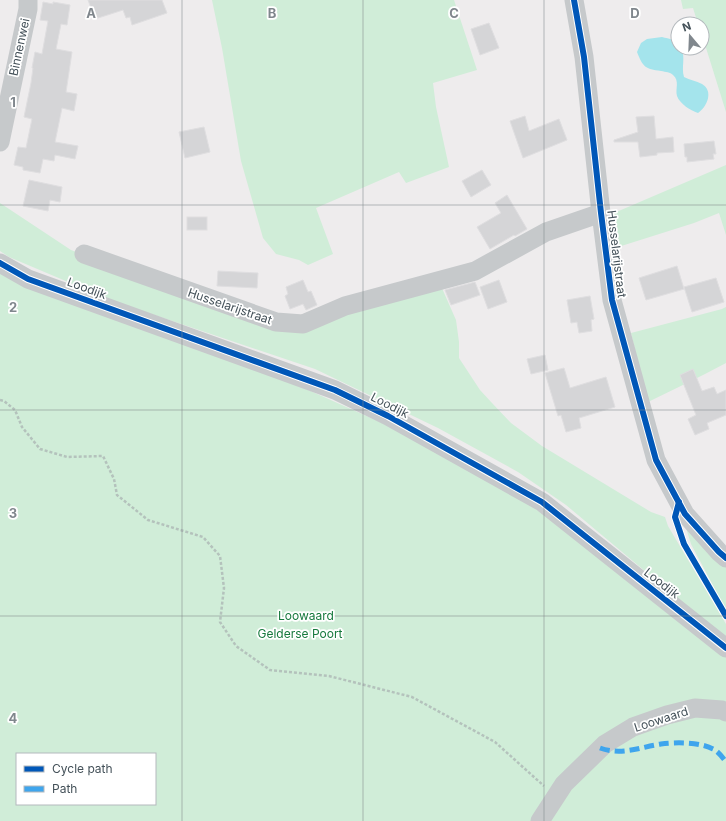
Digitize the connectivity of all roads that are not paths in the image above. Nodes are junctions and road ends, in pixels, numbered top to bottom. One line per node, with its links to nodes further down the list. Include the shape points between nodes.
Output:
1 (28, 0): 3 (street, Binnenwei)
2 (574, 0): 4 (street, Husselarijstraat, via 584,57)
3 (0, 142)
4 (601, 212): 5 (street, Husselarijstraat, via 546,232 475,271 345,306 303,324 276,322); 7 (street, Husselarijstraat, via 612,300 656,460 685,514)
5 (84, 254)
6 (0, 263): 8 (street, Loodijk, via 28,279 335,390 388,416 542,502)
7 (724, 553)
8 (726, 648)
9 (726, 712): 10 (street, Loowaard, via 695,708 633,727 605,744 564,784)
10 (540, 821)

